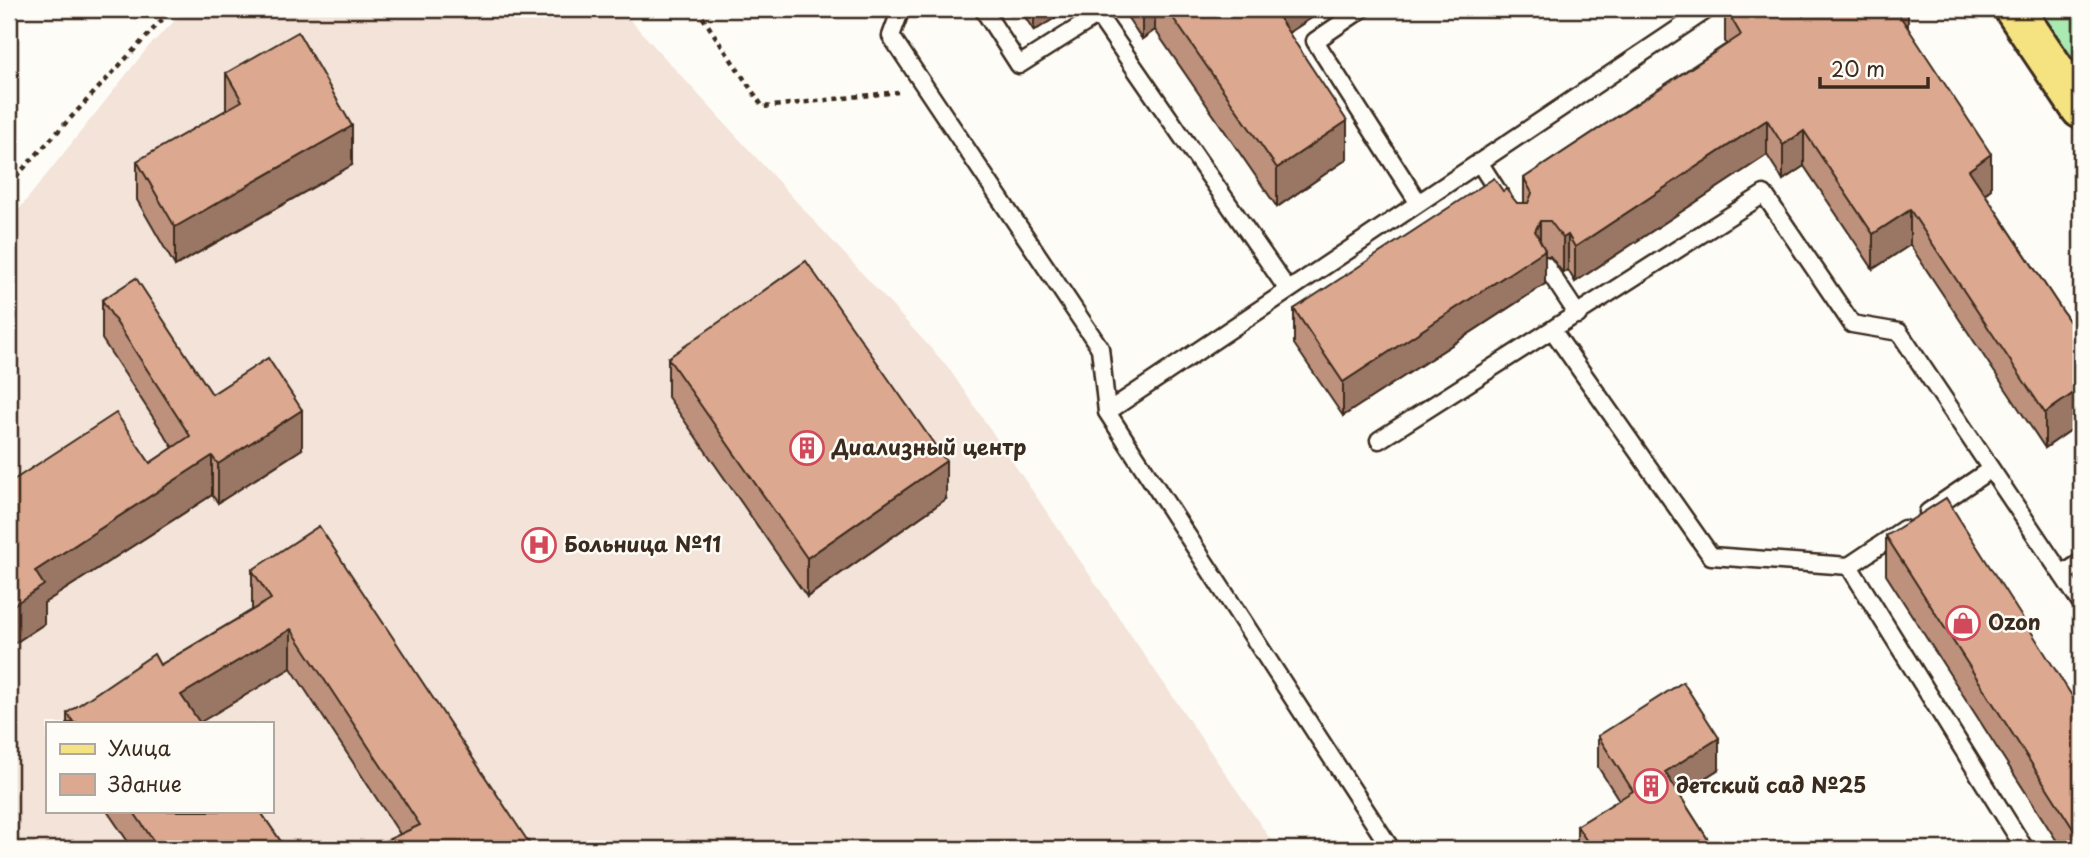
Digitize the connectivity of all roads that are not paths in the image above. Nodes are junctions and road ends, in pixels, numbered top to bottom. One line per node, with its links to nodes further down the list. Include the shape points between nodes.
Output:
1 (901, 9): 14 (lane, via 891,36 1100,348)
2 (983, 9): 11 (lane, via 1019,65 1098,15)
3 (1362, 9): 8 (lane, via 1315,41)
4 (1707, 9): 7 (lane)
5 (2014, 9): 6 (main road)
6 (2081, 109)
7 (1479, 162): 8 (lane); 9 (lane)
8 (1419, 202): 11 (lane)
9 (1507, 207)
10 (1545, 265): 12 (lane)
11 (1288, 289): 14 (lane)
12 (1578, 315): 13 (lane); 16 (lane, via 1764,194 1852,324 1899,332)
13 (1553, 331): 15 (lane); 18 (lane, via 1711,556)
14 (1107, 412): 21 (lane)
15 (1379, 440)
16 (1991, 469): 18 (lane); 19 (lane)
17 (2081, 562): 19 (lane)
18 (1849, 566): 22 (lane)
19 (2062, 575): 20 (lane)
20 (2081, 603)
21 (1391, 849)
22 (2025, 849)

